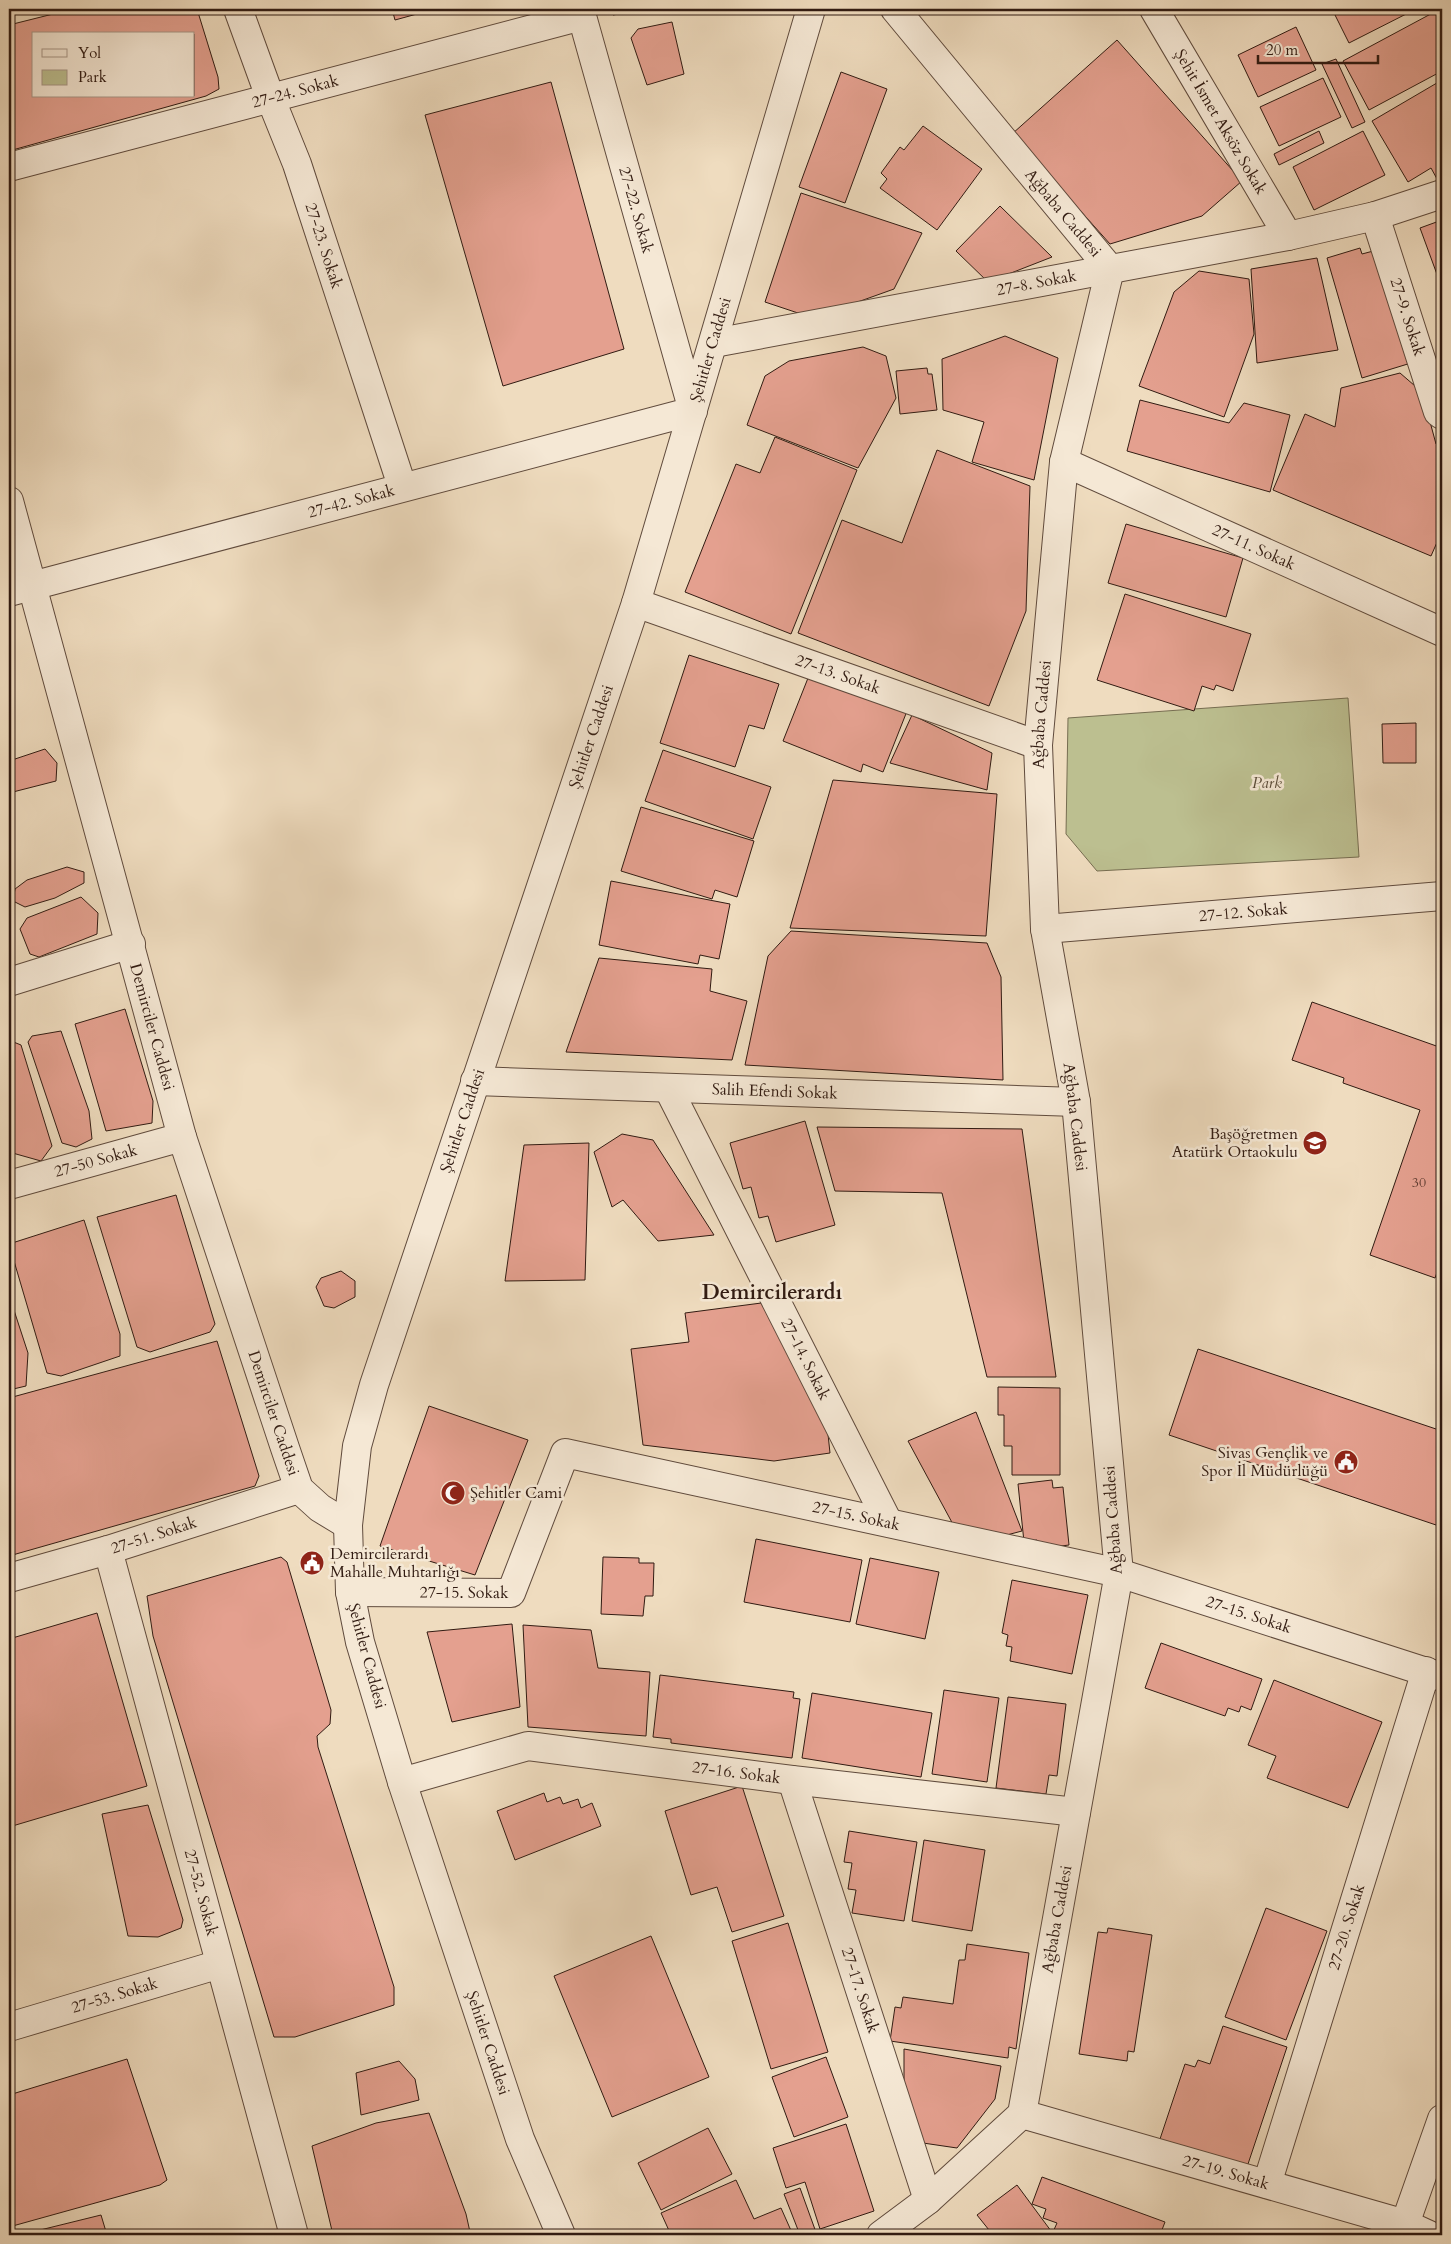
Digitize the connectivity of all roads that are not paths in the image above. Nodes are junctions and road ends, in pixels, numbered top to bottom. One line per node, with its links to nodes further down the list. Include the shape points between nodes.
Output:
1 (238, 9): 6 (street, 27-23. Sokak)
2 (811, 9): 12 (street, Şehitler Caddesi)
3 (895, 9): 11 (street, Ağbaba Caddesi)
4 (1154, 9): 10 (street, Şehit İsmet Aksöz Sokak)
5 (581, 12): 6 (street, 27-24. Sokak); 13 (street, 27-22. Sokak)
6 (270, 97): 7 (street, 27-24. Sokak); 16 (street, 27-23. Sokak, via 297,164)
7 (9, 167)
8 (1442, 194): 9 (street, 27-8. Sokak)
9 (1376, 216): 10 (street, 27-8. Sokak); 14 (street, 27-9. Sokak, via 1438,412)
10 (1288, 236): 11 (street, 27-8. Sokak)
11 (1110, 268): 12 (street, 27-8. Sokak); 15 (street, Ağbaba Caddesi)
12 (714, 343): 13 (street, Şehitler Caddesi)
13 (693, 411): 16 (street, 27-42. Sokak); 19 (street, Şehitler Caddesi)
14 (1442, 416)
15 (1064, 462): 20 (street, 27-11. Sokak); 21 (street, Ağbaba Caddesi)
16 (402, 486): 18 (street, 27-42. Sokak)
17 (9, 501): 18 (street, Demirciler Caddesi)
18 (20, 588): 24 (street, Demirciler Caddesi)
19 (636, 603): 21 (street, 27-13. Sokak); 26 (street, Şehitler Caddesi)
20 (1442, 632)
21 (1038, 745): 23 (street, Ağbaba Caddesi)
22 (1442, 896): 23 (street, 27-12. Sokak)
23 (1045, 929): 28 (street, Ağbaba Caddesi)
24 (131, 944): 25 (street); 29 (street, Demirciler Caddesi)
25 (9, 982)
26 (475, 1081): 27 (street, Salih Efendi Sokak); 33 (street, Şehitler Caddesi, via 359,1437)
27 (668, 1088): 28 (street, Salih Efendi Sokak); 32 (street, 27-14. Sokak)
28 (1076, 1102): 35 (street, Ağbaba Caddesi)
29 (182, 1136): 30 (street, 27-50 Sokak); 31 (street, Demirciler Caddesi)
30 (9, 1185)
31 (300, 1489): 33 (street, Demirciler Caddesi, via 320,1508); 34 (street, 27-51. Sokak)
32 (888, 1522): 35 (street, 27-15. Sokak); 37 (street, 27-15. Sokak, via 565,1453 511,1592)
33 (348, 1525): 37 (street, Şehitler Caddesi)
34 (108, 1550): 36 (street, 27-51. Sokak); 42 (street, 27-52. Sokak)
35 (1119, 1573): 38 (street, 27-15. Sokak); 41 (street, Ağbaba Caddesi)
36 (9, 1578)
37 (350, 1592): 40 (street, Şehitler Caddesi, via 360,1642)
38 (1434, 1674): 46 (street, 27-20. Sokak)
39 (792, 1780): 40 (street, 27-16. Sokak, via 528,1746); 41 (street, 27-16. Sokak); 47 (street, 27-17. Sokak)
40 (402, 1782): 50 (street, Şehitler Caddesi, via 520,2139)
41 (1076, 1812): 44 (street, Ağbaba Caddesi)
42 (220, 1964): 43 (street, 27-53. Sokak); 49 (street, 27-52. Sokak)
43 (9, 2027)
44 (1022, 2114): 46 (street, 27-19. Sokak); 47 (street)
45 (1442, 2119): 48 (street)
46 (1267, 2184): 48 (street, 27-19. Sokak)
47 (928, 2200): 51 (street)
48 (1397, 2230): 52 (street, 27-19. Sokak)
49 (294, 2235)
50 (559, 2235)
51 (881, 2235)
52 (1429, 2235)

